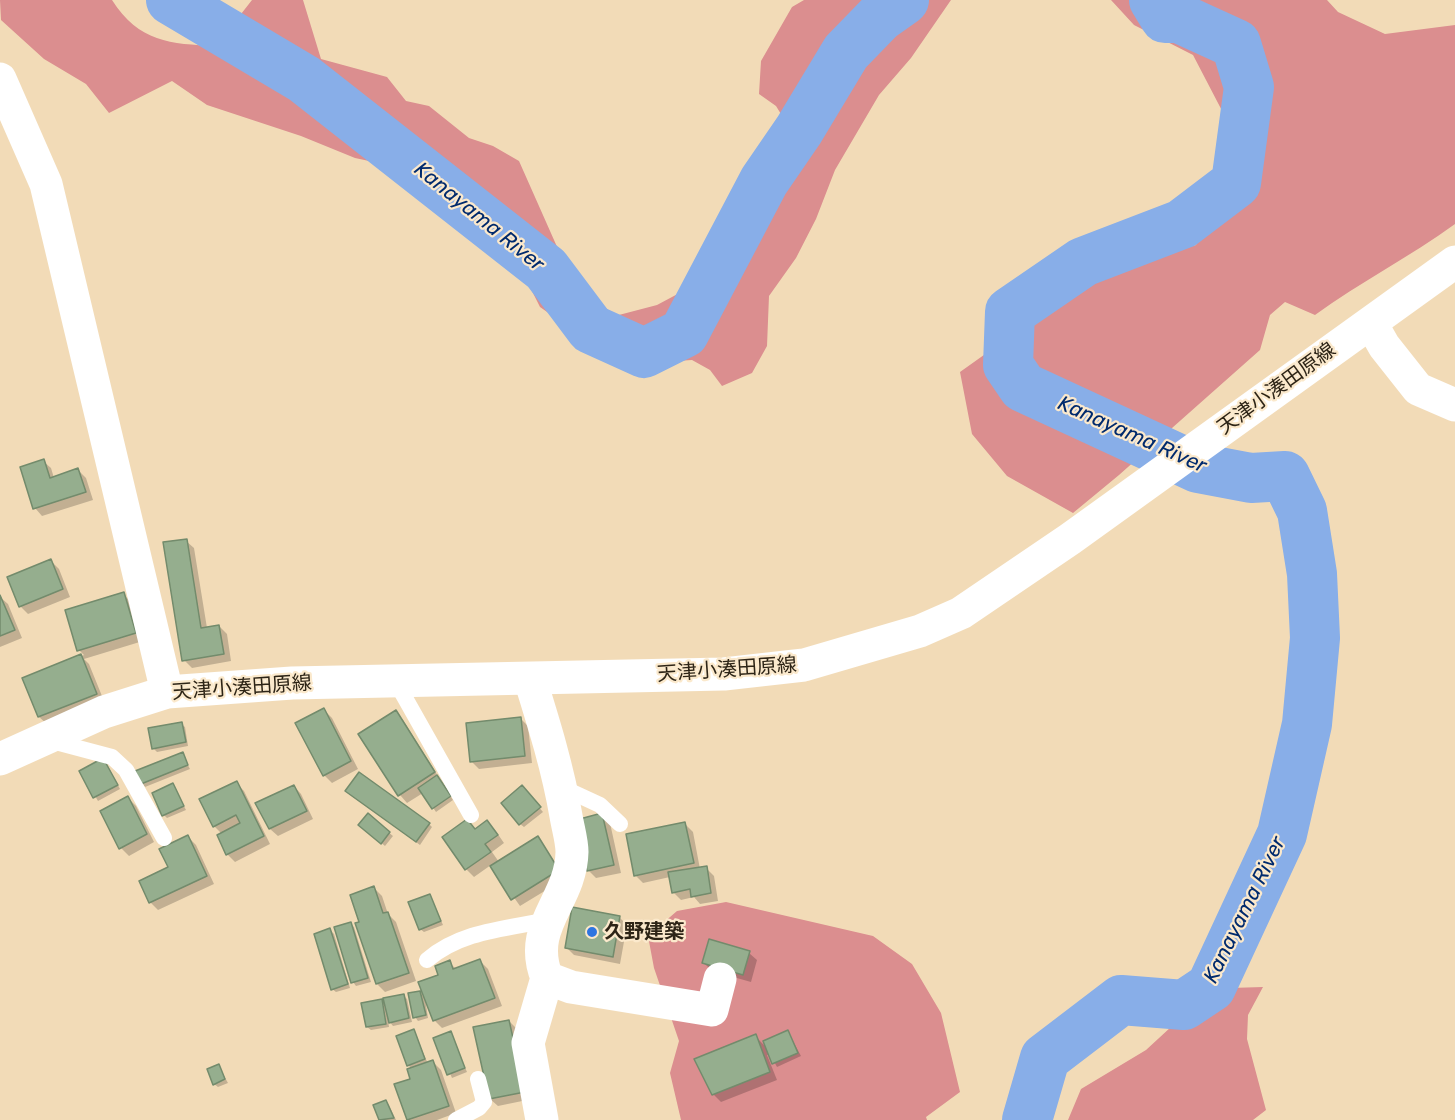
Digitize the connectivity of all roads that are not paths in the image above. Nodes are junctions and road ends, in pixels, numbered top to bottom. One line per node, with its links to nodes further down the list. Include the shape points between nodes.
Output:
1 (0, 79): 7 (main road, via 46,184)
2 (1455, 262): 3 (main road, 天津小湊田原線)
3 (1371, 323): 4 (main road, via 1418,389); 5 (main road, 天津小湊田原線, via 961,613 920,631 804,665 724,674)
4 (1455, 405)
5 (530, 679): 6 (main road, 天津小湊田原線); 10 (main road)
6 (396, 682): 7 (main road, 天津小湊田原線, via 292,683); 11 (lane)
7 (168, 692): 8 (main road, 天津小湊田原線, via 104,712)
8 (44, 739): 9 (main road, 天津小湊田原線); 13 (lane, via 112,757 126,770)
9 (0, 759)
10 (561, 787): 12 (lane, via 600,805); 14 (main road, via 572,851 565,888)
11 (471, 815)
12 (620, 824)
13 (164, 838)
14 (548, 920): 15 (lane, via 471,934 441,948); 16 (main road, via 539,951)
15 (427, 960)
16 (547, 978): 17 (main road, via 572,987); 20 (main road, via 528,1043)
17 (713, 1005)
18 (478, 1079): 19 (lane, via 484,1102)
19 (456, 1120)
20 (542, 1120)

